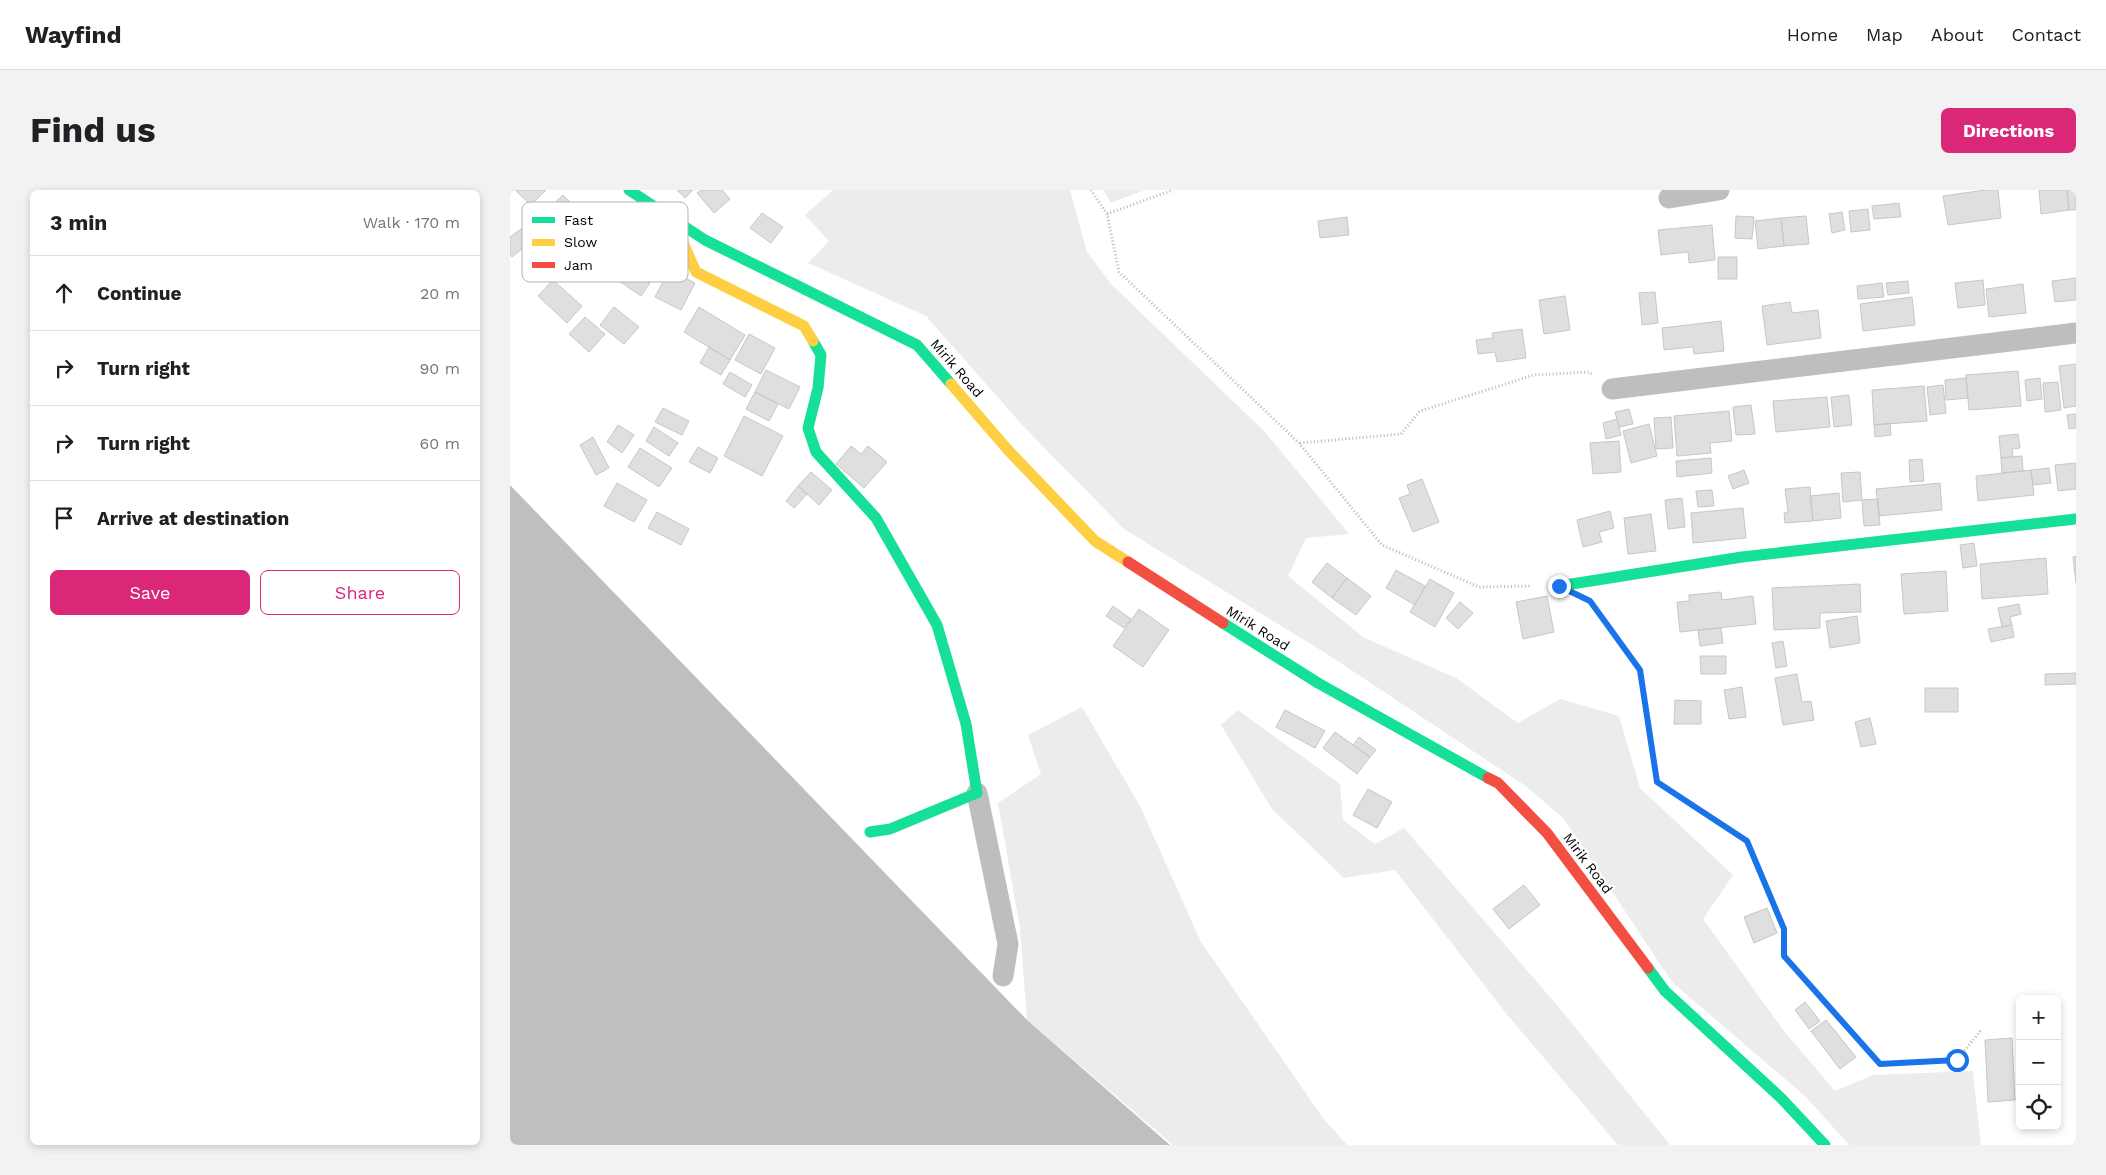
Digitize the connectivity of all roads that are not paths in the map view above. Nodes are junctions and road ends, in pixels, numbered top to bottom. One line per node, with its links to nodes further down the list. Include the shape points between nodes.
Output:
1 (629, 190): 4 (main road, Mirik Road)
2 (1719, 190): 3 (street)
3 (1669, 198)
4 (647, 202)
5 (688, 229): 14 (main road, Mirik Road, via 917,345 1008,450 1095,541 1318,683 1498,783 1546,833 1665,991 1782,1098)
6 (688, 254): 11 (main road, via 696,272 804,326 821,355 818,388 808,428 816,452 876,518 937,625 966,724)
7 (2076, 333): 8 (street)
8 (1612, 389)
9 (2076, 520): 10 (main road, via 1742,557)
10 (1559, 586)
11 (978, 793): 12 (main road, via 890,829); 13 (street, via 1008,944)
12 (870, 832)
13 (1003, 976)
14 (1826, 1145)

